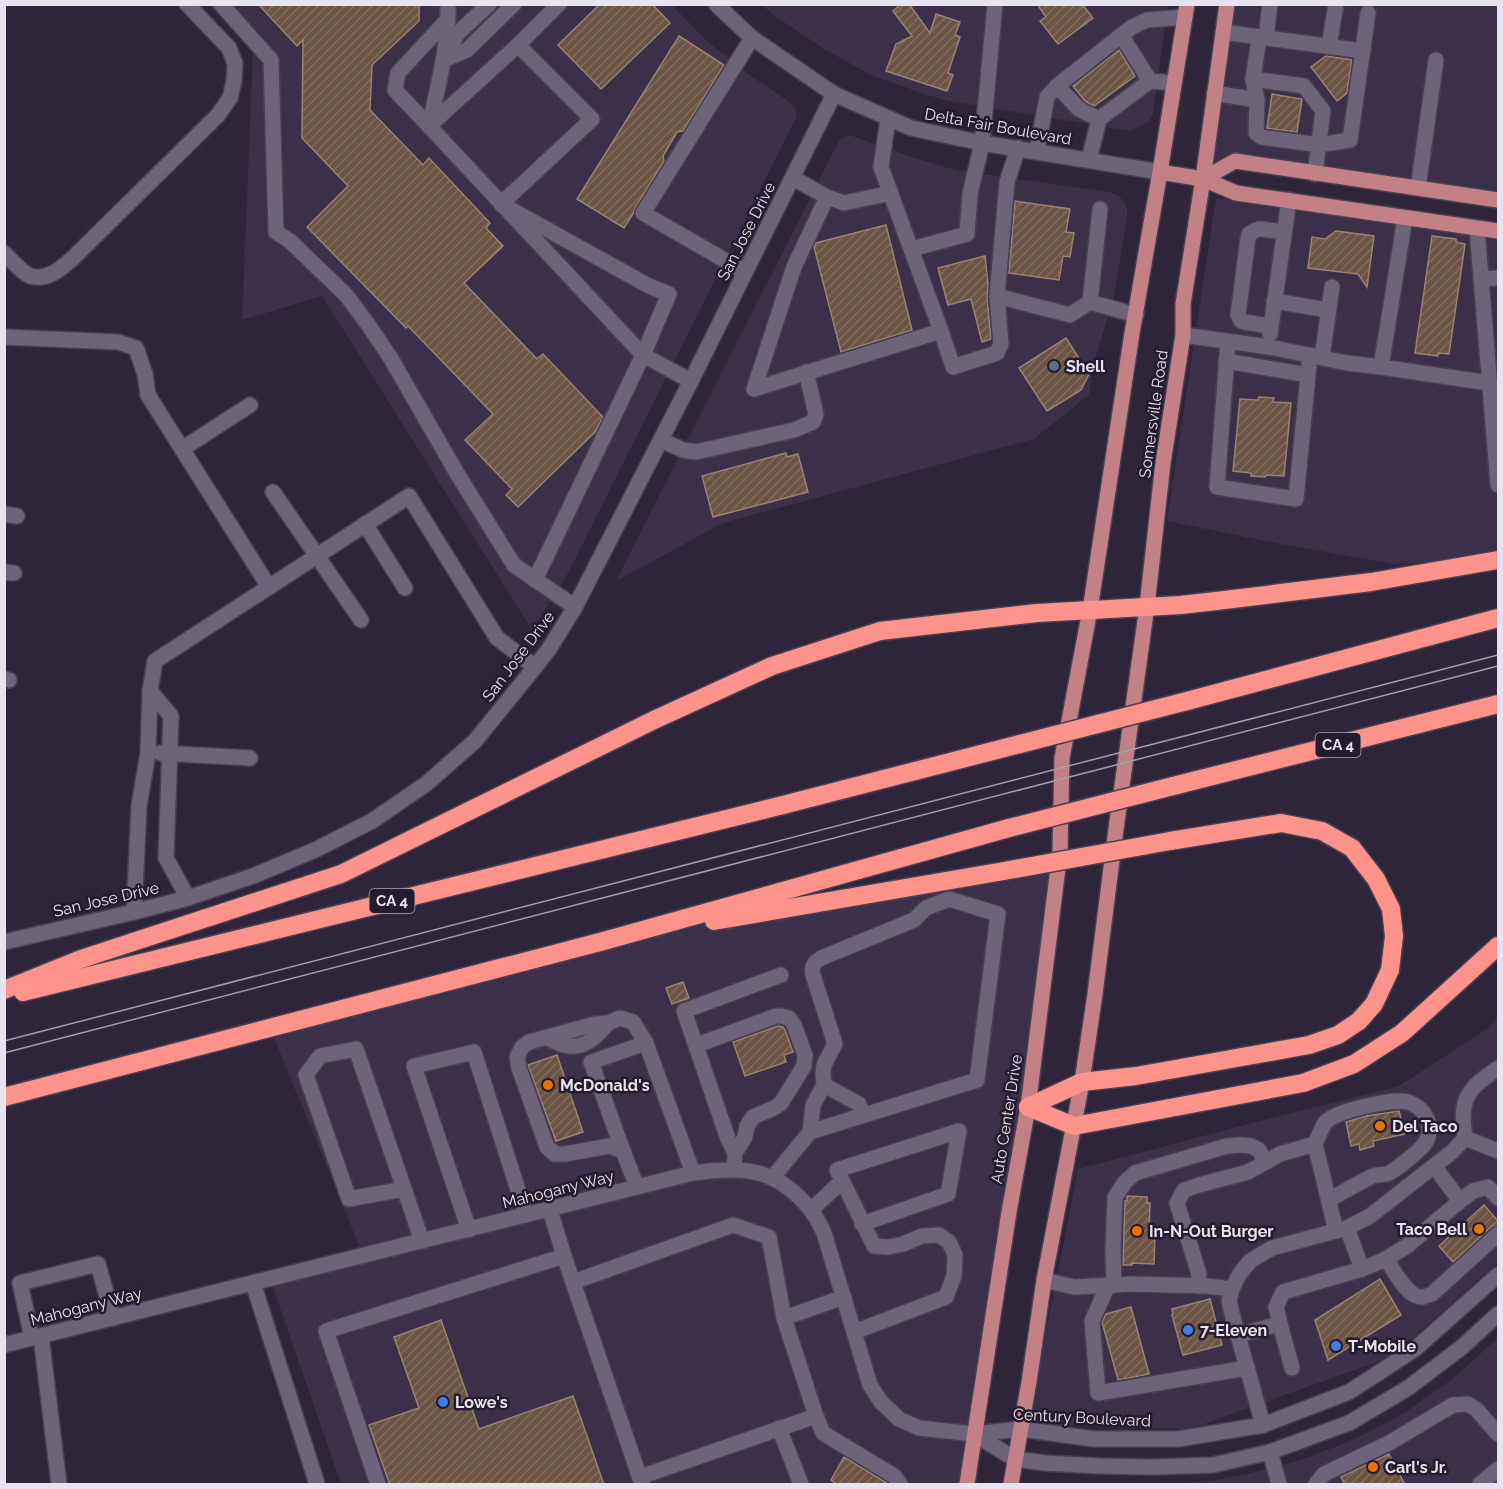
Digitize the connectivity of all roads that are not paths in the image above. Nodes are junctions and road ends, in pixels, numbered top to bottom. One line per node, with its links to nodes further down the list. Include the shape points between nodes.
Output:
1 (187, 4): 54 (street, via 230,48 235,63 230,98 218,115 57,272 44,277 28,276)
2 (221, 4): 86 (street, via 271,60 276,232 353,304 390,357 514,565)
3 (489, 4): 21 (street, via 458,33)
4 (514, 4): 21 (street, via 467,50)
5 (559, 4): 18 (street)
6 (716, 4): 16 (street, Delta Fair Boulevard)
7 (995, 4): 33 (street)
8 (1227, 4): 14 (main road, Somersville Road)
9 (1269, 4): 17 (street)
10 (1336, 4): 19 (street)
11 (1186, 11): 15 (street, via 1147,20); 25 (main road, Somersville Road)
12 (448, 12): 21 (street); 32 (street, via 398,73 395,90)
13 (1368, 13): 20 (street)
14 (1223, 32): 17 (street); 27 (main road, Somersville Road)
15 (1121, 35): 24 (street); 26 (street)
16 (752, 38): 28 (street, Delta Fair Boulevard); 55 (street, via 643,213)
17 (1262, 38): 19 (street); 23 (street)
18 (518, 45): 32 (street); 47 (street, via 592,119)
19 (1329, 46): 20 (street)
20 (1363, 51): 34 (street, via 1350,140)
21 (443, 60): 32 (street)
22 (1436, 60): 42 (street)
23 (1253, 79): 29 (street); 34 (street, via 1304,86 1323,111)
24 (1150, 81): 25 (street); 31 (street)
25 (1174, 83): 38 (main road, Somersville Road)
26 (1057, 86): 31 (street, via 1079,109); 36 (street, via 1047,97)
27 (1214, 93): 29 (street); 41 (main road, Somersville Road)
28 (834, 94): 30 (street, Delta Fair Boulevard); 40 (street, San Jose Drive)
29 (1257, 100): 34 (street, via 1258,136)
30 (888, 119): 33 (street, Delta Fair Boulevard, via 911,128); 43 (street, via 881,167)
31 (1098, 119): 37 (street)
32 (429, 126): 47 (street)
33 (982, 143): 35 (street, Delta Fair Boulevard); 53 (street, via 970,194 967,234)
34 (1319, 145): 39 (street)
35 (1018, 148): 36 (street, Delta Fair Boulevard); 59 (street, via 1007,182)
36 (1037, 151): 37 (street, Delta Fair Boulevard)
37 (1089, 160): 38 (street, Delta Fair Boulevard)
38 (1160, 172): 41 (main road, Delta Fair Boulevard); 63 (main road, Somersville Road)
39 (1315, 174): 41 (main road, via 1235,161); 42 (main road)
40 (793, 178): 44 (street); 55 (street, San Jose Drive)
41 (1203, 179): 45 (main road, Delta Fair Boulevard, via 1236,193); 66 (main road, Somersville Road, via 1183,304)
42 (1418, 188): 46 (main road)
43 (891, 193): 44 (street, via 844,203); 53 (street)
44 (827, 197): 74 (street, via 794,267 754,389)
45 (1288, 200): 49 (main road, Delta Fair Boulevard); 52 (street)
46 (1498, 200)
47 (501, 204): 70 (street); 70 (street, via 669,294)
48 (1100, 209): 61 (street)
49 (1405, 218): 50 (main road, Delta Fair Boulevard); 73 (street)
50 (1477, 229): 51 (main road, Delta Fair Boulevard); 57 (street)
51 (1498, 231)
52 (1284, 232): 60 (street); 64 (street, via 1256,230 1248,238 1238,315 1241,321)
53 (912, 249): 65 (street)
54 (4, 253)
55 (745, 272): 76 (street, San Jose Drive)
56 (1498, 278): 57 (street)
57 (1481, 279): 77 (street)
58 (1332, 287): 62 (street)
59 (997, 296): 61 (street, via 1070,315); 65 (street, via 1001,344 998,353 953,367)
60 (1274, 301): 62 (street); 64 (street)
61 (1090, 302): 63 (street)
62 (1329, 310): 71 (street)
63 (1136, 315): 91 (main road, Somersville Road)
64 (1270, 326): 69 (street)
65 (941, 331): 74 (street)
66 (1183, 335): 68 (street); 89 (main road, Somersville Road)
67 (4, 337): 80 (street, via 118,342 135,348 148,395)
68 (1228, 342): 69 (street); 72 (street)
69 (1269, 347): 71 (street)
70 (643, 355): 76 (street); 86 (street)
71 (1316, 356): 73 (street); 75 (street)
72 (1227, 362): 75 (street); 75 (street, via 1217,487 1296,499)
73 (1381, 366): 77 (street)
74 (806, 372): 79 (street, via 816,414 813,422 795,430 696,452)
75 (1308, 375)
76 (691, 381): 79 (street, San Jose Drive)
77 (1489, 383): 81 (street)
78 (250, 405): 80 (street)
79 (661, 440): 90 (street, San Jose Drive)
80 (182, 450): 87 (street)
81 (1498, 484)
82 (273, 492): 84 (street)
83 (365, 524): 84 (street); 88 (street); 94 (street, via 409,496 497,638)
84 (316, 556): 87 (street); 93 (street)
85 (1498, 560): 89 (highway, via 1371,582)
86 (535, 580): 90 (street)
87 (269, 587): 95 (street, via 155,661)
88 (405, 588)
89 (1147, 606): 91 (highway); 112 (main road, Somersville Road)
90 (575, 607): 94 (street, San Jose Drive)
91 (1090, 610): 100 (main road, Somersville Road); 107 (highway, via 880,631 772,666 341,874 81,959)
92 (1498, 618): 108 (highway, CA 4, bridge, via 779,806)
93 (361, 620)
94 (535, 667): 101 (street, San Jose Drive, via 475,741 426,784 372,820 305,855)
95 (150, 691): 97 (street); 98 (street, via 171,716)
96 (1498, 704): 104 (highway, CA 4, bridge, via 1009,828)
97 (148, 753): 98 (street); 102 (street, via 139,806)
98 (170, 754): 99 (street); 101 (street, via 166,858)
99 (250, 758)
100 (1062, 758): 115 (main road, Auto Center Drive, via 1060,852)
101 (188, 898): 102 (street, San Jose Drive)
102 (134, 912): 103 (street, San Jose Drive)
103 (4, 942)
104 (600, 942): 112 (highway, bridge, via 1281,823 1322,831 1352,848 1376,879 1391,909 1394,936 1390,970 1374,1004 1359,1021 1338,1035 1310,1045); 114 (highway, CA 4)
105 (1498, 946): 117 (highway, via 1402,1033 1354,1064 1303,1083)
106 (781, 975): 110 (street, via 684,1011)
107 (4, 990)
108 (4, 997)
109 (646, 1043): 122 (street, via 591,1062); 122 (street, via 633,1022 620,1018 529,1042 517,1057 547,1148 555,1154 609,1146); 127 (street)
110 (697, 1045): 123 (street); 123 (street, via 781,1016 794,1025 805,1055 804,1066 782,1103 753,1117)
111 (1498, 1068): 119 (street, via 1478,1082 1467,1097)
112 (1082, 1082): 115 (highway); 117 (main road)
113 (824, 1085): 116 (street, via 859,1104); 116 (street, via 824,1065 835,1044 813,975 814,962 914,920 926,908 950,899 998,914 977,1080); 118 (street, via 813,1105)
114 (4, 1097)
115 (1028, 1107): 117 (highway); 168 (main road, Auto Center Drive)
116 (863, 1115): 118 (street)
117 (1074, 1126): 147 (main road)
118 (810, 1132): 128 (street)
119 (1465, 1138): 121 (street); 125 (street)
120 (1315, 1144): 124 (street); 133 (street); 133 (street, via 1333,1116 1370,1105 1409,1102 1421,1111 1430,1127 1430,1136 1422,1148 1389,1173 1376,1175)
121 (1498, 1150)
122 (622, 1151): 130 (street)
123 (735, 1153): 126 (street)
124 (1265, 1162): 150 (street, via 1259,1150 1251,1146 1227,1146 1135,1173 1115,1197); 151 (street, via 1248,1173 1184,1190 1177,1203 1199,1274)
125 (1434, 1166): 134 (street); 140 (street, via 1370,1216)
126 (734, 1169): 127 (street, Mahogany Way); 128 (street, Mahogany Way)
127 (693, 1173): 130 (street, Mahogany Way)
128 (773, 1177): 136 (street, Mahogany Way)
129 (842, 1181): 136 (street); 138 (street); 138 (street, via 837,1170 958,1131 948,1194)
130 (637, 1187): 135 (street, Mahogany Way)
131 (404, 1189): 131 (street, via 356,1049 320,1056 306,1075 349,1199); 142 (street)
132 (1498, 1198): 134 (street, via 1488,1187 1473,1191)
133 (1329, 1200): 140 (street)
134 (1460, 1201): 144 (street)
135 (550, 1210): 137 (street, Mahogany Way); 143 (street)
136 (811, 1210): 153 (street, Mahogany Way, via 824,1233)
137 (526, 1215): 139 (street, Mahogany Way); 139 (street, via 474,1052 414,1066)
138 (862, 1224): 158 (street, via 874,1246 888,1247 939,1235 949,1242 955,1255 954,1276 946,1298)
139 (469, 1230): 142 (street, Mahogany Way)
140 (1342, 1230): 145 (street); 152 (street, via 1272,1248 1250,1261)
141 (1498, 1234): 144 (street, via 1432,1293 1421,1297 1406,1289)
142 (422, 1241): 149 (street, Mahogany Way)
143 (564, 1256): 148 (street); 176 (street, via 326,1331)
144 (1386, 1259): 145 (street)
145 (1362, 1269): 157 (street, via 1283,1292 1276,1307)
146 (1498, 1275): 165 (street, Century Boulevard, via 1415,1349 1349,1392)
147 (1044, 1280): 150 (street, via 1074,1287); 167 (main road)
148 (573, 1282): 156 (street, via 734,1225 769,1237); 173 (street)
149 (253, 1283): 155 (street, Mahogany Way); 175 (street)
150 (1111, 1285): 151 (street); 162 (street, via 1092,1321 1098,1393)
151 (1198, 1286): 152 (street)
152 (1232, 1289): 159 (street, via 1229,1301)
153 (844, 1297): 156 (street); 158 (street, Mahogany Way)
154 (1498, 1314): 170 (street, via 1408,1388 1349,1423)
155 (113, 1318): 160 (street, Mahogany Way); 160 (street, via 98,1264 20,1284)
156 (784, 1318): 164 (street)
157 (1280, 1324): 159 (street); 163 (street)
158 (854, 1332): 168 (street, Mahogany Way, via 870,1385 899,1419 919,1428)
159 (1238, 1335): 162 (street)
160 (36, 1337): 161 (street, Mahogany Way); 174 (street)
161 (4, 1345)
162 (1247, 1368): 165 (street)
163 (1292, 1368)
164 (816, 1416): 166 (street); 178 (street, via 823,1433 894,1476)
165 (1263, 1425): 167 (street, Century Boulevard, via 1178,1439 1094,1439)
166 (779, 1428): 173 (street); 177 (street)
167 (1021, 1429): 168 (street, Century Boulevard); 171 (main road)
168 (974, 1434): 171 (street); 179 (main road, Auto Center Drive)
169 (1498, 1434): 182 (street, via 1476,1409 1468,1404 1453,1404 1389,1443 1324,1474)
170 (1270, 1452): 171 (street, via 1213,1465 1152,1467); 181 (street)
171 (1015, 1459): 180 (main road)
172 (1498, 1469): 183 (street)
173 (641, 1481)
174 (59, 1485)
175 (317, 1485)
176 (378, 1485)
177 (801, 1485)
178 (900, 1485)
179 (966, 1485)
180 (1011, 1485)
181 (1280, 1485)
182 (1316, 1485)
183 (1480, 1485)

